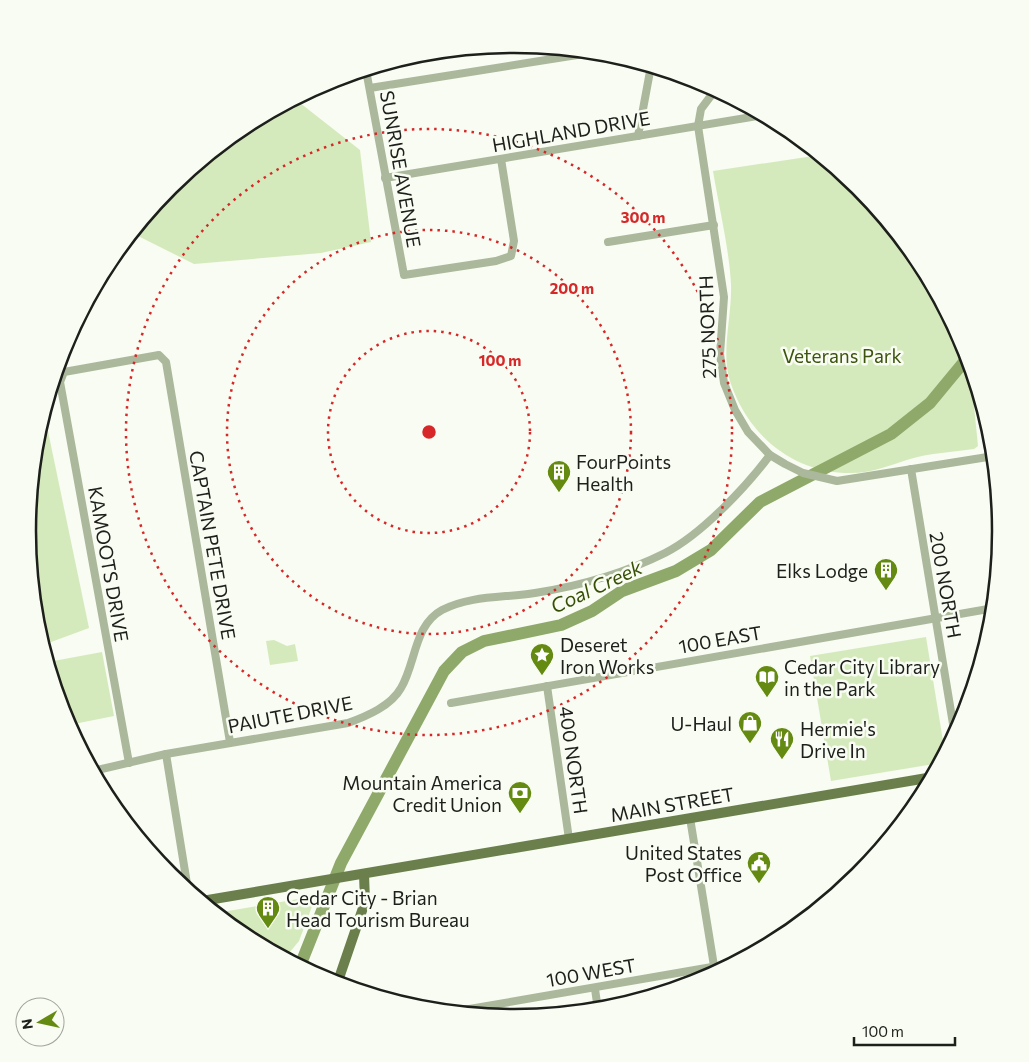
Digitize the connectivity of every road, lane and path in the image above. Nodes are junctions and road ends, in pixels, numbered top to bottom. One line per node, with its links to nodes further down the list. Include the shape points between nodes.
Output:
1 (569, 56): 4 (street)
2 (649, 72): 8 (street)
3 (367, 76): 4 (street, SUNRISE AVENUE)
4 (370, 88): 10 (street, SUNRISE AVENUE)
5 (712, 95): 7 (street, via 701,110)
6 (754, 117): 7 (street, HIGHLAND DRIVE)
7 (698, 126): 8 (street, HIGHLAND DRIVE); 11 (street, 275 NORTH)
8 (638, 136): 9 (street, HIGHLAND DRIVE)
9 (501, 159): 10 (street, HIGHLAND DRIVE); 10 (street, SUNRISE AVENUE, via 514,241 511,256 496,261 404,274)
10 (384, 178)
11 (714, 225): 12 (street); 16 (street, 275 NORTH, via 724,297 720,354 724,383 748,432)
12 (608, 242)
13 (64, 372): 14 (street, KAMOOTS DRIVE); 24 (street, CAPTAIN PETE DRIVE, via 159,355 166,362)
14 (62, 377)
15 (60, 383): 26 (street, KAMOOTS DRIVE)
16 (770, 455): 18 (street, 275 NORTH, via 803,473 837,481); 24 (street, PAIUTE DRIVE, via 746,486 701,527 666,553 570,587 466,600 441,610 424,625 401,689 384,706 362,718)
17 (987, 458): 18 (street)
18 (911, 469): 20 (street, 200 NORTH)
19 (986, 609): 20 (street, 100 EAST)
20 (936, 618): 21 (street, 100 EAST); 23 (street, 200 NORTH)
21 (546, 686): 22 (street, 100 EAST); 30 (street, 400 NORTH)
22 (451, 702)
23 (953, 721)
24 (230, 742): 25 (street, PAIUTE DRIVE)
25 (166, 754): 26 (street, PAIUTE DRIVE); 32 (street)
26 (129, 763): 27 (street, PAIUTE DRIVE)
27 (100, 770)
28 (924, 779): 29 (main road, MAIN STREET)
29 (690, 818): 30 (main road, MAIN STREET); 35 (street)
30 (569, 839): 31 (main road, MAIN STREET)
31 (364, 874): 33 (main road, MAIN STREET); 36 (main road, via 365,902)
32 (186, 879)
33 (210, 900)
34 (712, 966): 37 (street, 100 WEST)
35 (714, 966)
36 (340, 976)
37 (595, 989): 38 (street); 39 (street, 100 WEST)
38 (597, 1002)
39 (479, 1008)

